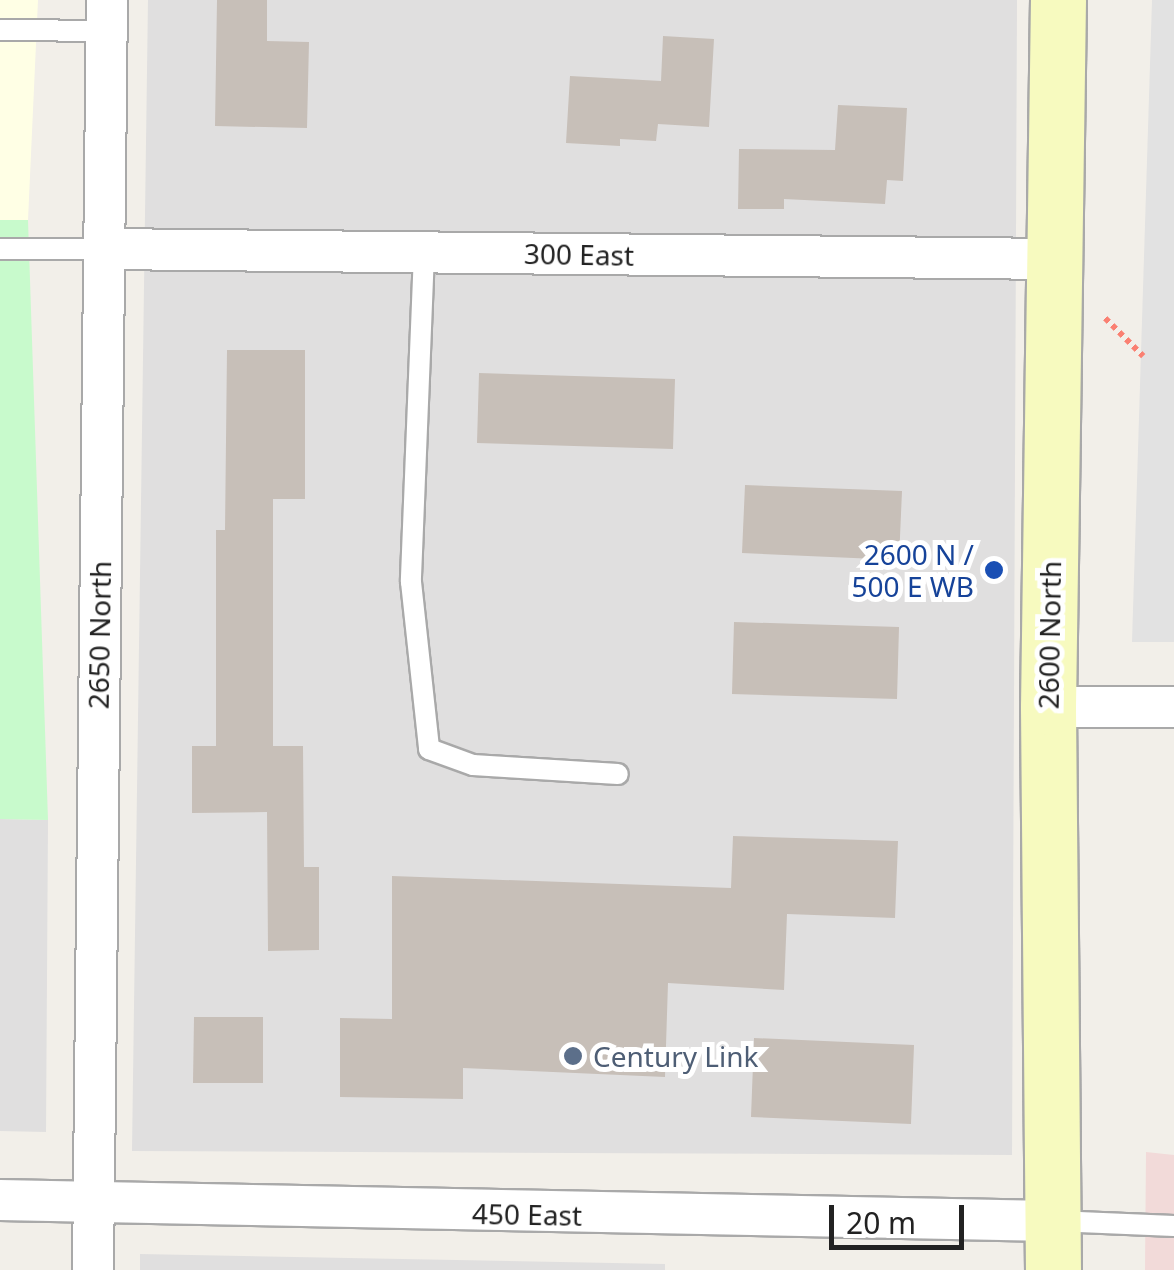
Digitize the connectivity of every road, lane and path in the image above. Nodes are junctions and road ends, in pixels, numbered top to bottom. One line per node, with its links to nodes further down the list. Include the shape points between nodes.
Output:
1 (1058, 0): 7 (main road, 2600 North)
2 (107, 16): 3 (lane); 5 (street, 2650 North)
3 (0, 30)
4 (0, 249): 5 (lane)
5 (103, 249): 6 (street, 300 East); 14 (street, 2650 North)
6 (424, 252): 7 (street, 300 East); 12 (lane, via 411,582 430,749 473,765)
7 (1055, 260): 10 (main road, 2600 North)
8 (1101, 314): 9 (path)
9 (1143, 356)
10 (1048, 707): 11 (street); 16 (main road, 2600 North)
11 (1174, 707)
12 (618, 774)
13 (0, 1200): 14 (street, 450 East)
14 (94, 1204): 16 (street, 450 East); 17 (street, 2650 North)
15 (1174, 1226): 16 (lane)
16 (1053, 1246)
17 (93, 1270)

